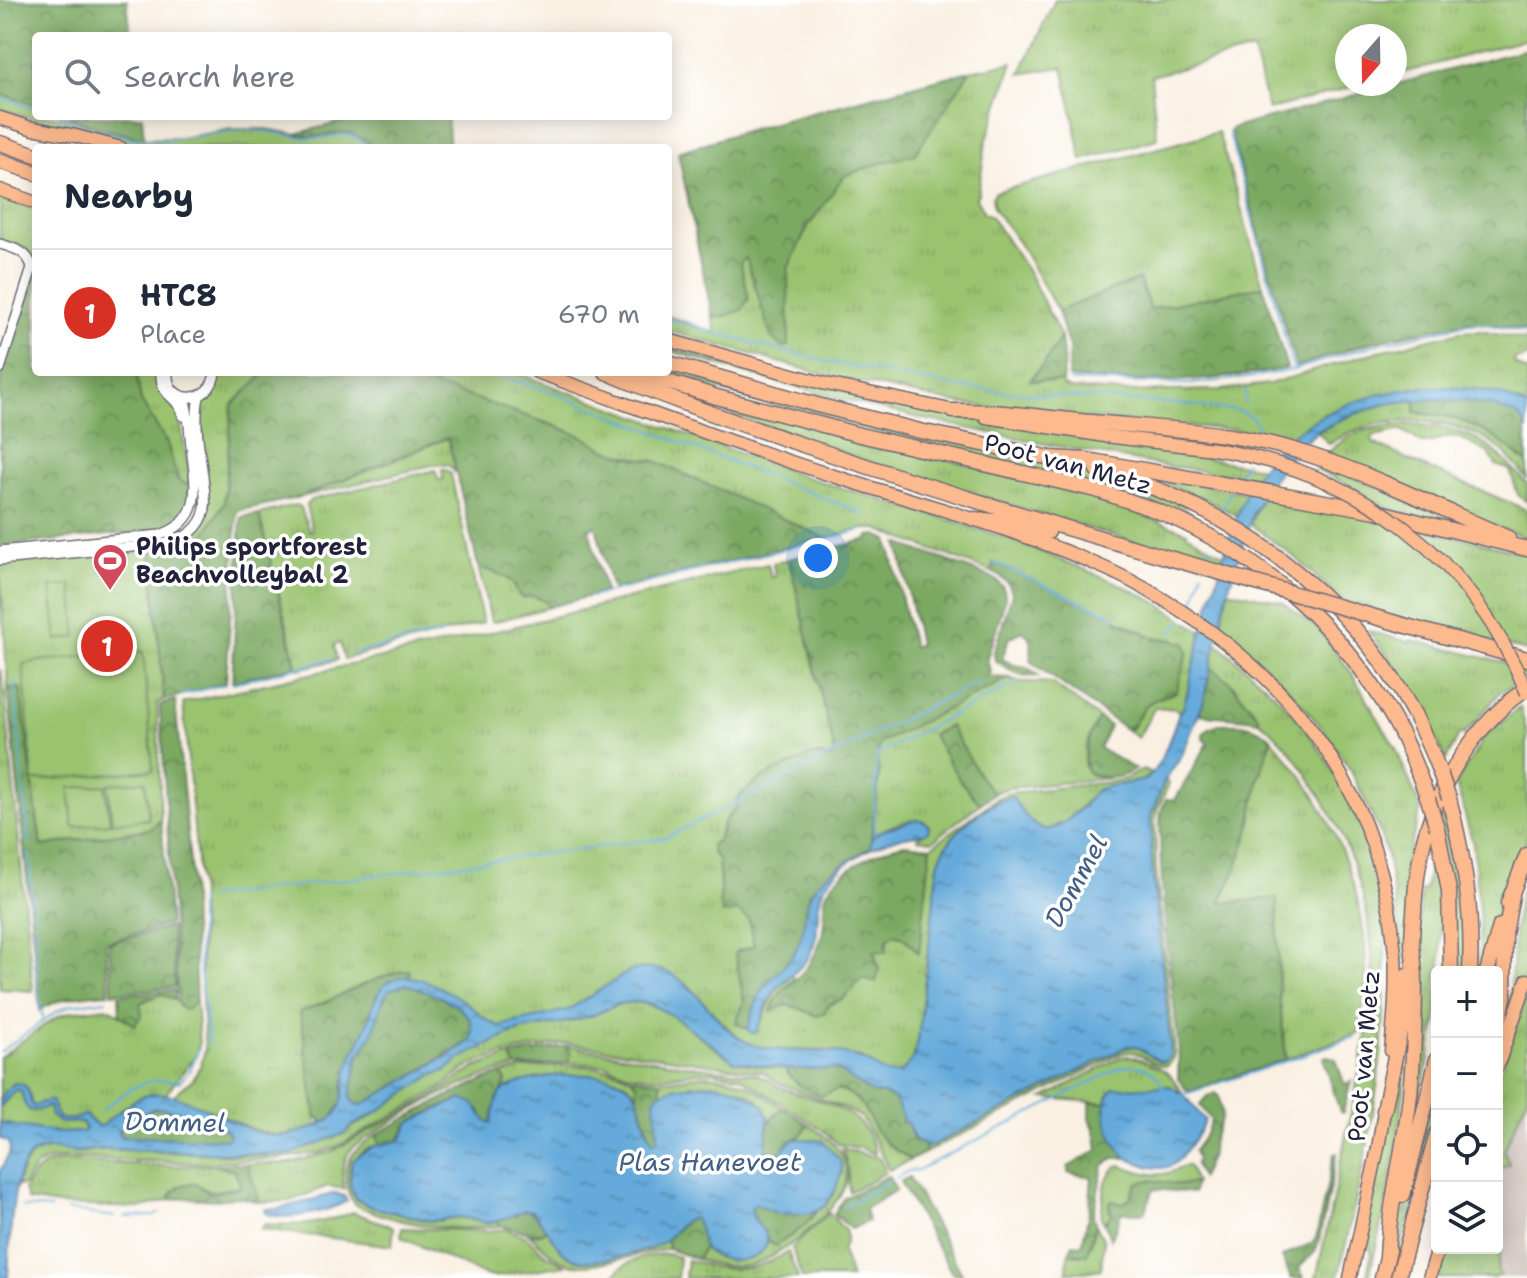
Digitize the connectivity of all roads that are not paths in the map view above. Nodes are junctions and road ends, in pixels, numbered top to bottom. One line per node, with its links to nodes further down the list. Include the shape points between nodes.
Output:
1 (0, 118): 2 (highway)
2 (27, 127): 4 (highway); 5 (highway)
3 (0, 143): 6 (highway)
4 (79, 144)
5 (106, 144)
6 (32, 154)
7 (0, 161): 8 (highway)
8 (32, 172)
9 (0, 190): 10 (highway)
10 (32, 202)
11 (0, 244): 14 (street, via 24,253 32,268)
12 (672, 341): 23 (highway, Poot van Metz, via 826,384)
13 (672, 364): 24 (highway, via 920,431)
14 (0, 369)
15 (161, 376): 22 (street, via 166,394)
16 (168, 376): 22 (street)
17 (214, 376): 21 (street)
18 (548, 376): 25 (highway, Poot van Metz, via 772,456)
19 (615, 376): 28 (highway, via 850,461)
20 (648, 376): 35 (highway, Poot van Metz, bridge, via 1134,502 1224,545 1281,586 1350,654 1414,760 1437,828 1449,891)
21 (199, 396): 22 (street); 29 (street, via 205,503 189,534 163,544)
22 (180, 400): 27 (street, via 190,430 196,489 187,519 160,535)
23 (953, 411): 26 (highway, via 1236,436 1305,453 1385,482); 31 (highway, Poot van Metz, bridge, via 1244,454 1321,478 1365,501 1438,558 1479,606)
24 (1051, 458): 26 (highway, via 1319,501); 36 (highway, Poot van Metz, bridge, via 1128,478 1243,533 1289,566 1372,651 1412,710 1449,798 1468,883)
25 (974, 519): 28 (highway, via 1015,523); 42 (highway, Poot van Metz, via 1072,554 1160,597 1228,644 1312,730 1357,804 1378,860 1391,923 1395,1010)
26 (1527, 548)
27 (0, 551)
28 (1169, 558): 30 (highway, bridge)
29 (0, 560)
30 (1527, 659)
31 (1527, 691): 34 (highway, via 1483,727 1434,805 1418,869)
32 (1527, 855): 33 (highway)
33 (1512, 895): 37 (highway); 39 (highway)
34 (1412, 944): 42 (highway); 45 (highway, via 1411,1086)
35 (1451, 966)
36 (1470, 966)
37 (1489, 966)
38 (1527, 980): 40 (highway)
39 (1503, 1002)
40 (1503, 1050)
41 (1431, 1083): 45 (highway)
42 (1384, 1111): 46 (highway, Poot van Metz)
43 (1431, 1155): 48 (highway)
44 (1436, 1254): 49 (highway)
45 (1387, 1258): 47 (highway)
46 (1350, 1278)
47 (1382, 1278)
48 (1398, 1278)
49 (1429, 1278)

